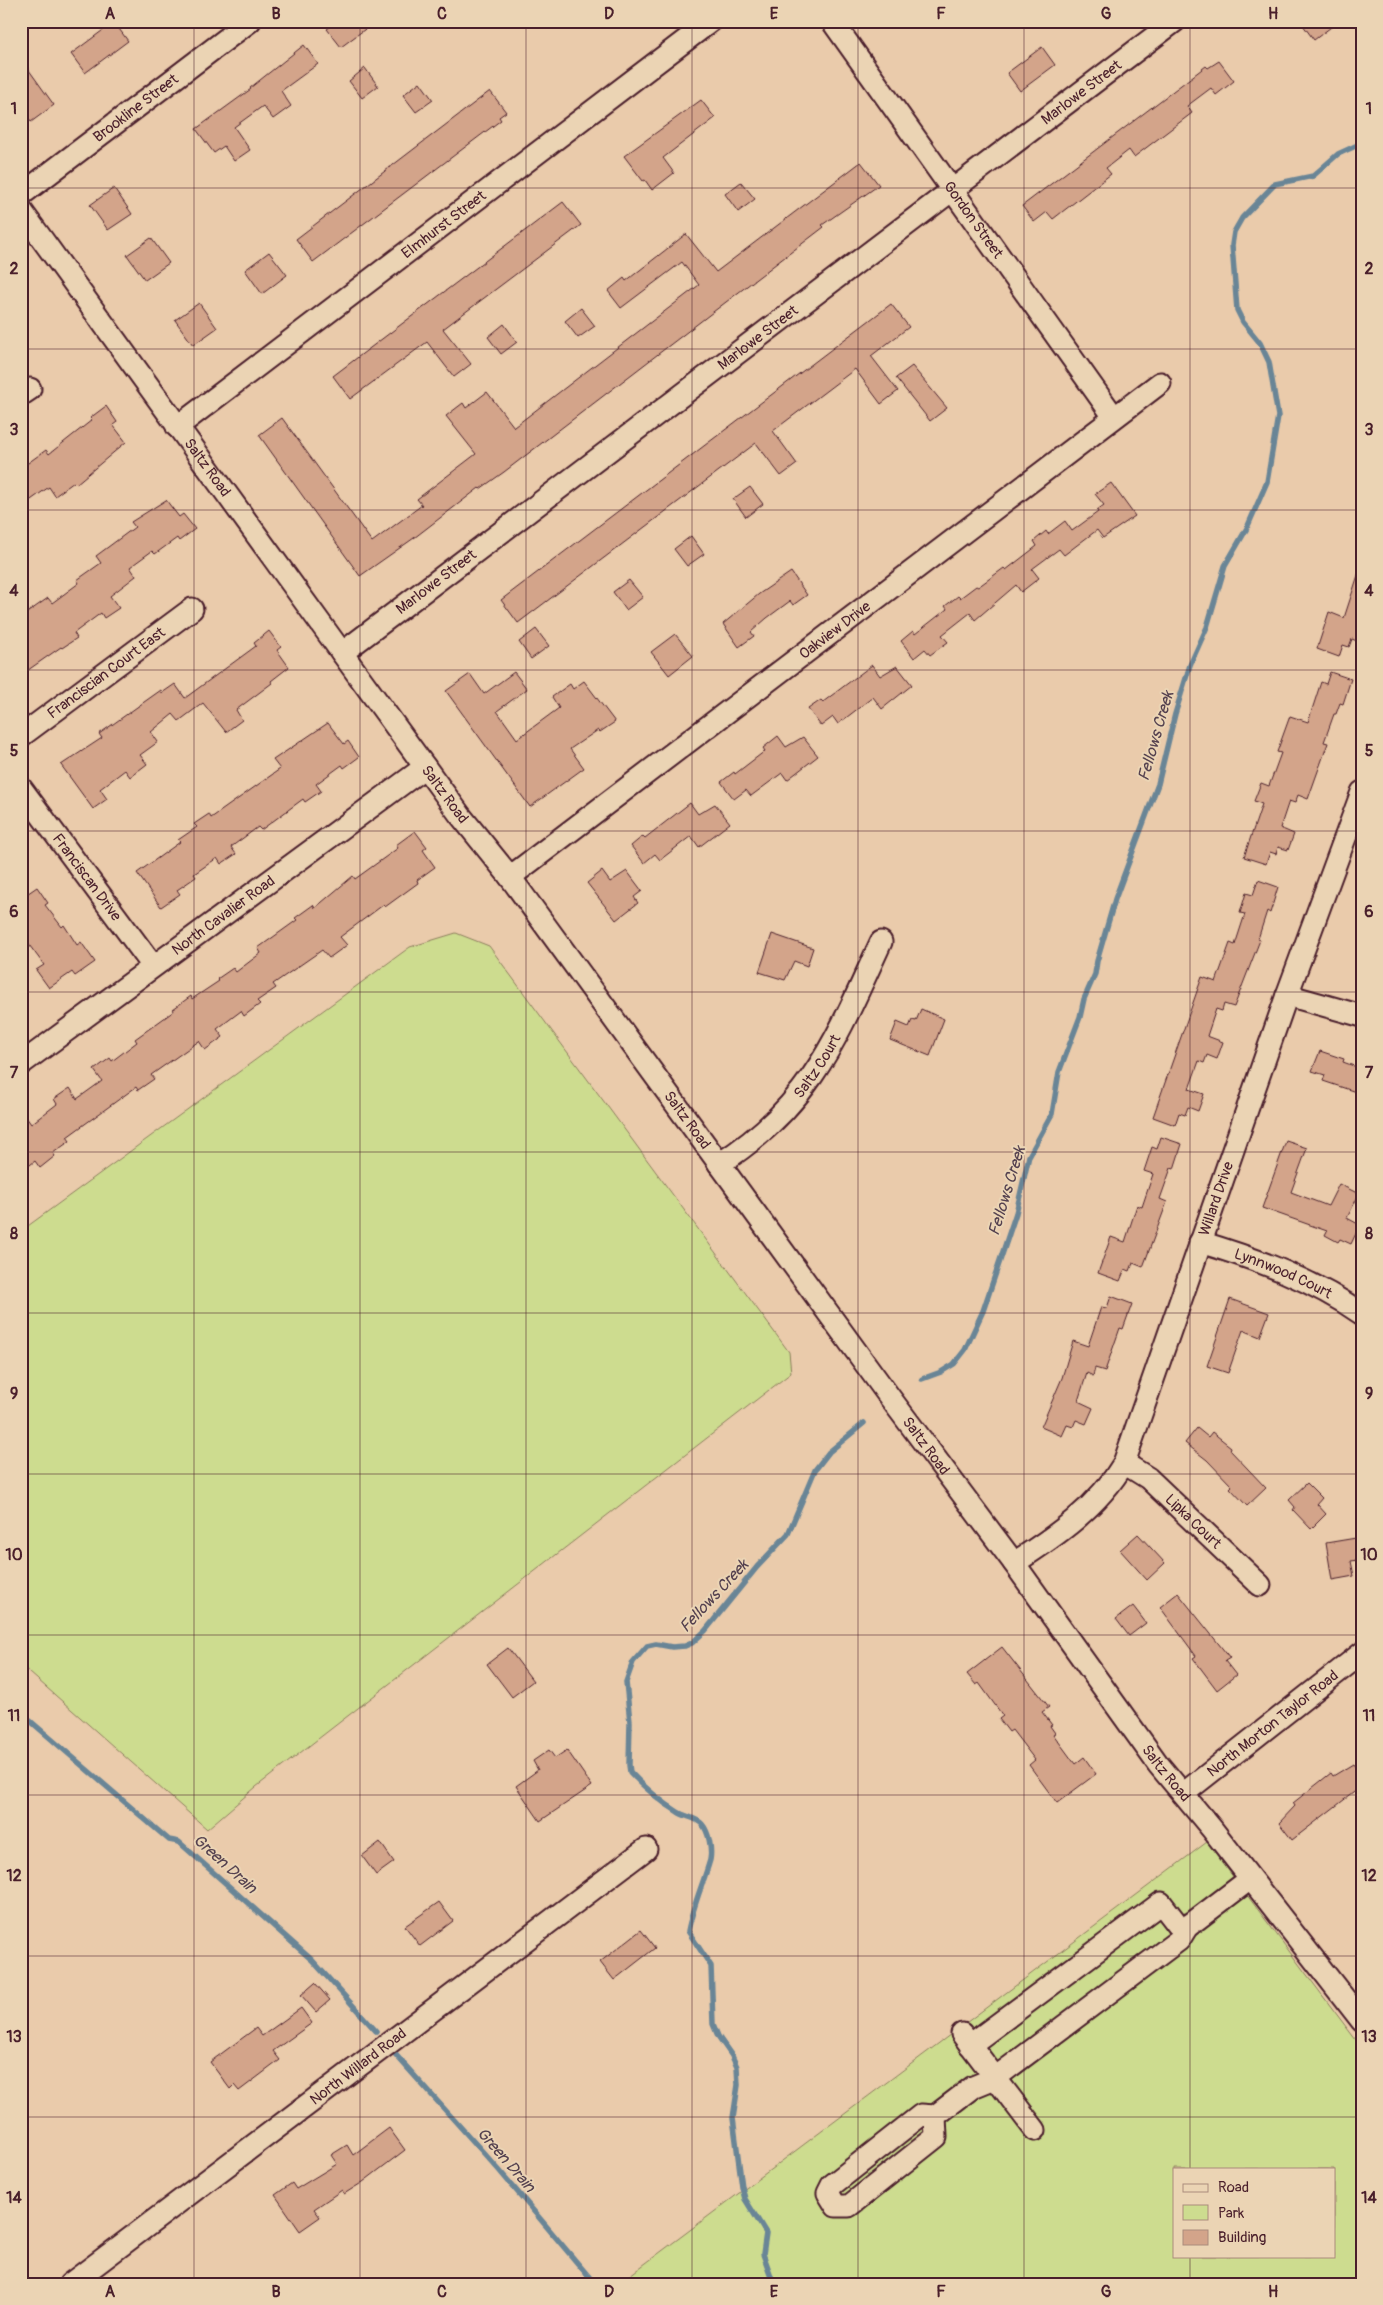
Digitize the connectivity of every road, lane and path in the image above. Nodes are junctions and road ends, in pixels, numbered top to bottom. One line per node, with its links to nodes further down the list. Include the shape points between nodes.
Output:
1 (250, 21): 6 (street, Brookline Street)
2 (712, 21): 10 (street, Elmhurst Street)
3 (832, 21): 5 (street, Gordon Street)
4 (1175, 21): 5 (street, Marlowe Street)
5 (952, 191): 9 (street, Gordon Street); 12 (street, Marlowe Street)
6 (21, 195)
7 (21, 210): 10 (street, Saltz Road)
8 (1160, 383): 9 (street, Oakview Drive)
9 (1114, 417): 17 (street, Oakview Drive)
10 (177, 427): 12 (street, Saltz Road)
11 (192, 609): 13 (street, Franciscian Court East)
12 (342, 653): 14 (street, Saltz Road)
13 (21, 736)
14 (425, 767): 17 (street, Saltz Road); 19 (street, North Cavalier Road)
15 (21, 788): 19 (street, Franciscan Drive)
16 (1362, 792): 20 (street, Willard Drive)
17 (510, 878): 23 (street, Saltz Road)
18 (882, 942): 23 (street, Saltz Court, via 834,1042 804,1089 766,1130)
19 (152, 966): 22 (street, North Cavalier Road)
20 (1287, 995): 21 (street); 24 (street, Willard Drive)
21 (1362, 1016)
22 (21, 1064)
23 (719, 1164): 27 (street, Saltz Road)
24 (1200, 1242): 25 (street, Lynnwood Court, via 1293,1275); 26 (street, Willard Drive)
25 (1362, 1314)
26 (1124, 1463): 27 (street, Willard Drive, via 1111,1485 1090,1507); 28 (street, Lipka Court, via 1148,1478)
27 (1014, 1564): 30 (street, Saltz Road)
28 (1260, 1585)
29 (1362, 1652): 30 (street, North Morton Taylor Road)
30 (1183, 1794): 32 (street, Saltz Road)
31 (646, 1849): 38 (street, North Willard Road)
32 (1250, 1879): 33 (street); 34 (street, Saltz Road)
33 (1187, 1927): 35 (street, via 1179,1940); 35 (street, via 1178,1925 1161,1904 966,2039)
34 (1360, 2017)
35 (995, 2078): 36 (street, via 974,2086); 37 (street)
36 (935, 2116): 36 (street, via 921,2114 832,2185 828,2194 836,2206 849,2206 936,2137)
37 (1035, 2130)
38 (70, 2284)

